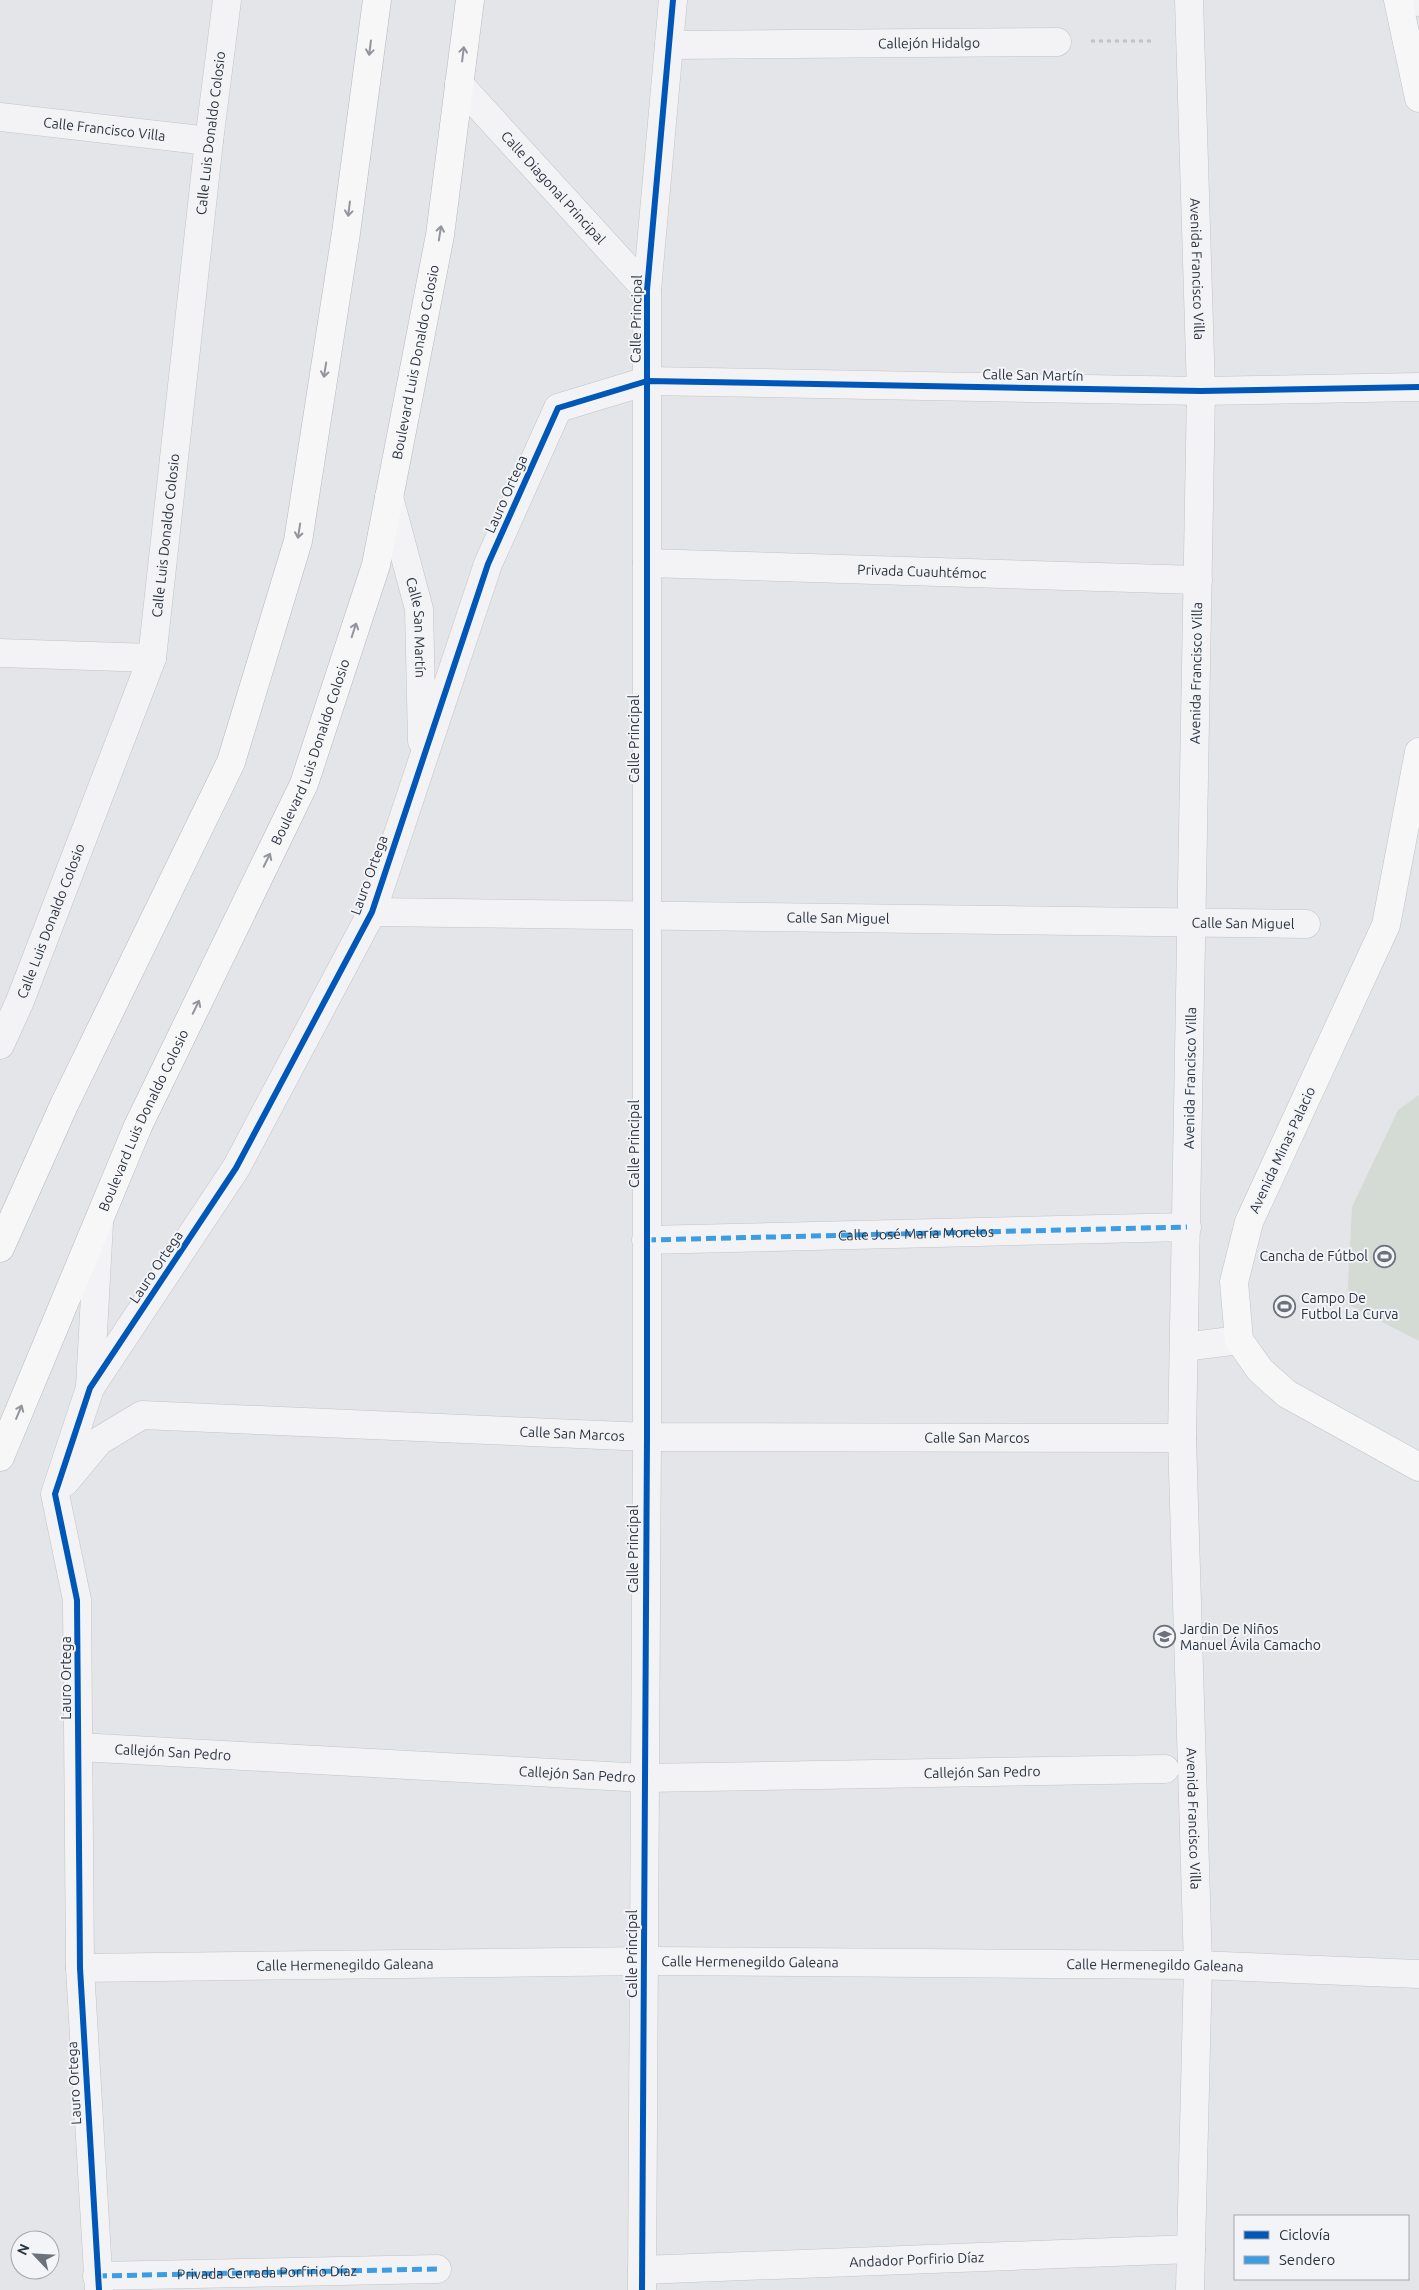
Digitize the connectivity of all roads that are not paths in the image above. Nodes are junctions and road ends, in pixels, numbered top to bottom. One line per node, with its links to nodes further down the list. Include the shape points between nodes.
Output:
1 (228, 0): 12 (street, Calle Luis Donaldo Colosio)
2 (377, 0): 32 (main road, one-way to 32, via 346,233 295,550 231,762 64,1104)
3 (470, 0): 9 (main road, Boulevard Luis Donaldo Colosio, one-way to 3)
4 (673, 0): 8 (street, Calle Principal)
5 (1189, 0): 16 (street, Avenida Francisco Villa)
6 (1398, 0): 10 (main road)
7 (1057, 42): 8 (street, Callejón Hidalgo)
8 (669, 45): 13 (street, Calle Principal)
9 (459, 84): 13 (street, Calle Diagonal Principal); 17 (main road, Boulevard Luis Donaldo Colosio, one-way to 9, via 440,235)
10 (1419, 98)
11 (0, 117): 12 (street, Calle Francisco Villa)
12 (209, 141): 21 (street, Calle Luis Donaldo Colosio)
13 (647, 290): 14 (street, Calle Principal)
14 (648, 381): 16 (street, Calle San Martín); 18 (street, Calle Principal); 23 (street, Lauro Ortega, via 558,408 488,564)
15 (1419, 387): 16 (street, Calle San Martín)
16 (1201, 391): 19 (street, Avenida Francisco Villa)
17 (389, 497): 23 (street, Calle San Martín, via 419,609); 29 (main road, Boulevard Luis Donaldo Colosio, one-way to 17, via 138,1126 304,784 376,565)
18 (647, 563): 19 (street, Privada Cuauhtémoc); 25 (street, Calle Principal)
19 (1198, 580): 26 (street, Avenida Francisco Villa)
20 (0, 653): 21 (street)
21 (152, 658): 28 (street, Calle Luis Donaldo Colosio, via 20,1001)
22 (1419, 752): 33 (main road, Avenida Minas Palacio, via 1386,925 1249,1222 1234,1282)
23 (423, 760): 24 (street, Lauro Ortega)
24 (372, 912): 25 (street, Calle San Miguel); 35 (street, Lauro Ortega, via 236,1168)
25 (647, 916): 26 (street, Calle San Miguel); 31 (street, Calle Principal)
26 (1192, 923): 27 (street, Calle San Miguel); 30 (street, Avenida Francisco Villa)
27 (1306, 924)
28 (0, 1045)
29 (100, 1219): 35 (street); 38 (main road, Boulevard Luis Donaldo Colosio, one-way to 29)
30 (1187, 1228): 31 (street, Calle José María Morelos); 34 (street, Avenida Francisco Villa)
31 (646, 1240): 36 (street, Calle Principal)
32 (0, 1248)
33 (1240, 1340): 34 (street); 39 (main road, Avenida Minas Palacio, via 1260,1370 1287,1394)
34 (1184, 1347): 37 (street, Avenida Francisco Villa)
35 (90, 1388): 40 (street, Lauro Ortega)
36 (647, 1437): 37 (street, Calle San Marcos); 40 (street, Calle San Marcos, via 142,1415 99,1441); 43 (street, Calle Principal)
37 (1182, 1438): 45 (street, Avenida Francisco Villa)
38 (0, 1457)
39 (1419, 1467)
40 (55, 1494): 41 (street, Lauro Ortega, via 77,1600)
41 (79, 1747): 43 (street, Callejón San Pedro); 46 (street, Lauro Ortega)
42 (1165, 1769): 43 (street, Callejón San Pedro)
43 (645, 1778): 44 (street, Calle Principal)
44 (645, 1961): 45 (street, Calle Hermenegildo Galeana); 46 (street, Calle Hermenegildo Galeana); 50 (street, Calle Principal)
45 (1198, 1965): 47 (street, Calle Hermenegildo Galeana); 48 (street, Avenida Francisco Villa)
46 (80, 1968): 51 (street, Lauro Ortega)
47 (1419, 1974)
48 (1191, 2250): 50 (street, Andador Porfirio Díaz); 52 (street, Avenida Francisco Villa)
49 (437, 2269): 51 (street, Privada Cerrada Porfirio Díaz)
50 (642, 2280)
51 (98, 2283)
52 (1190, 2290)

